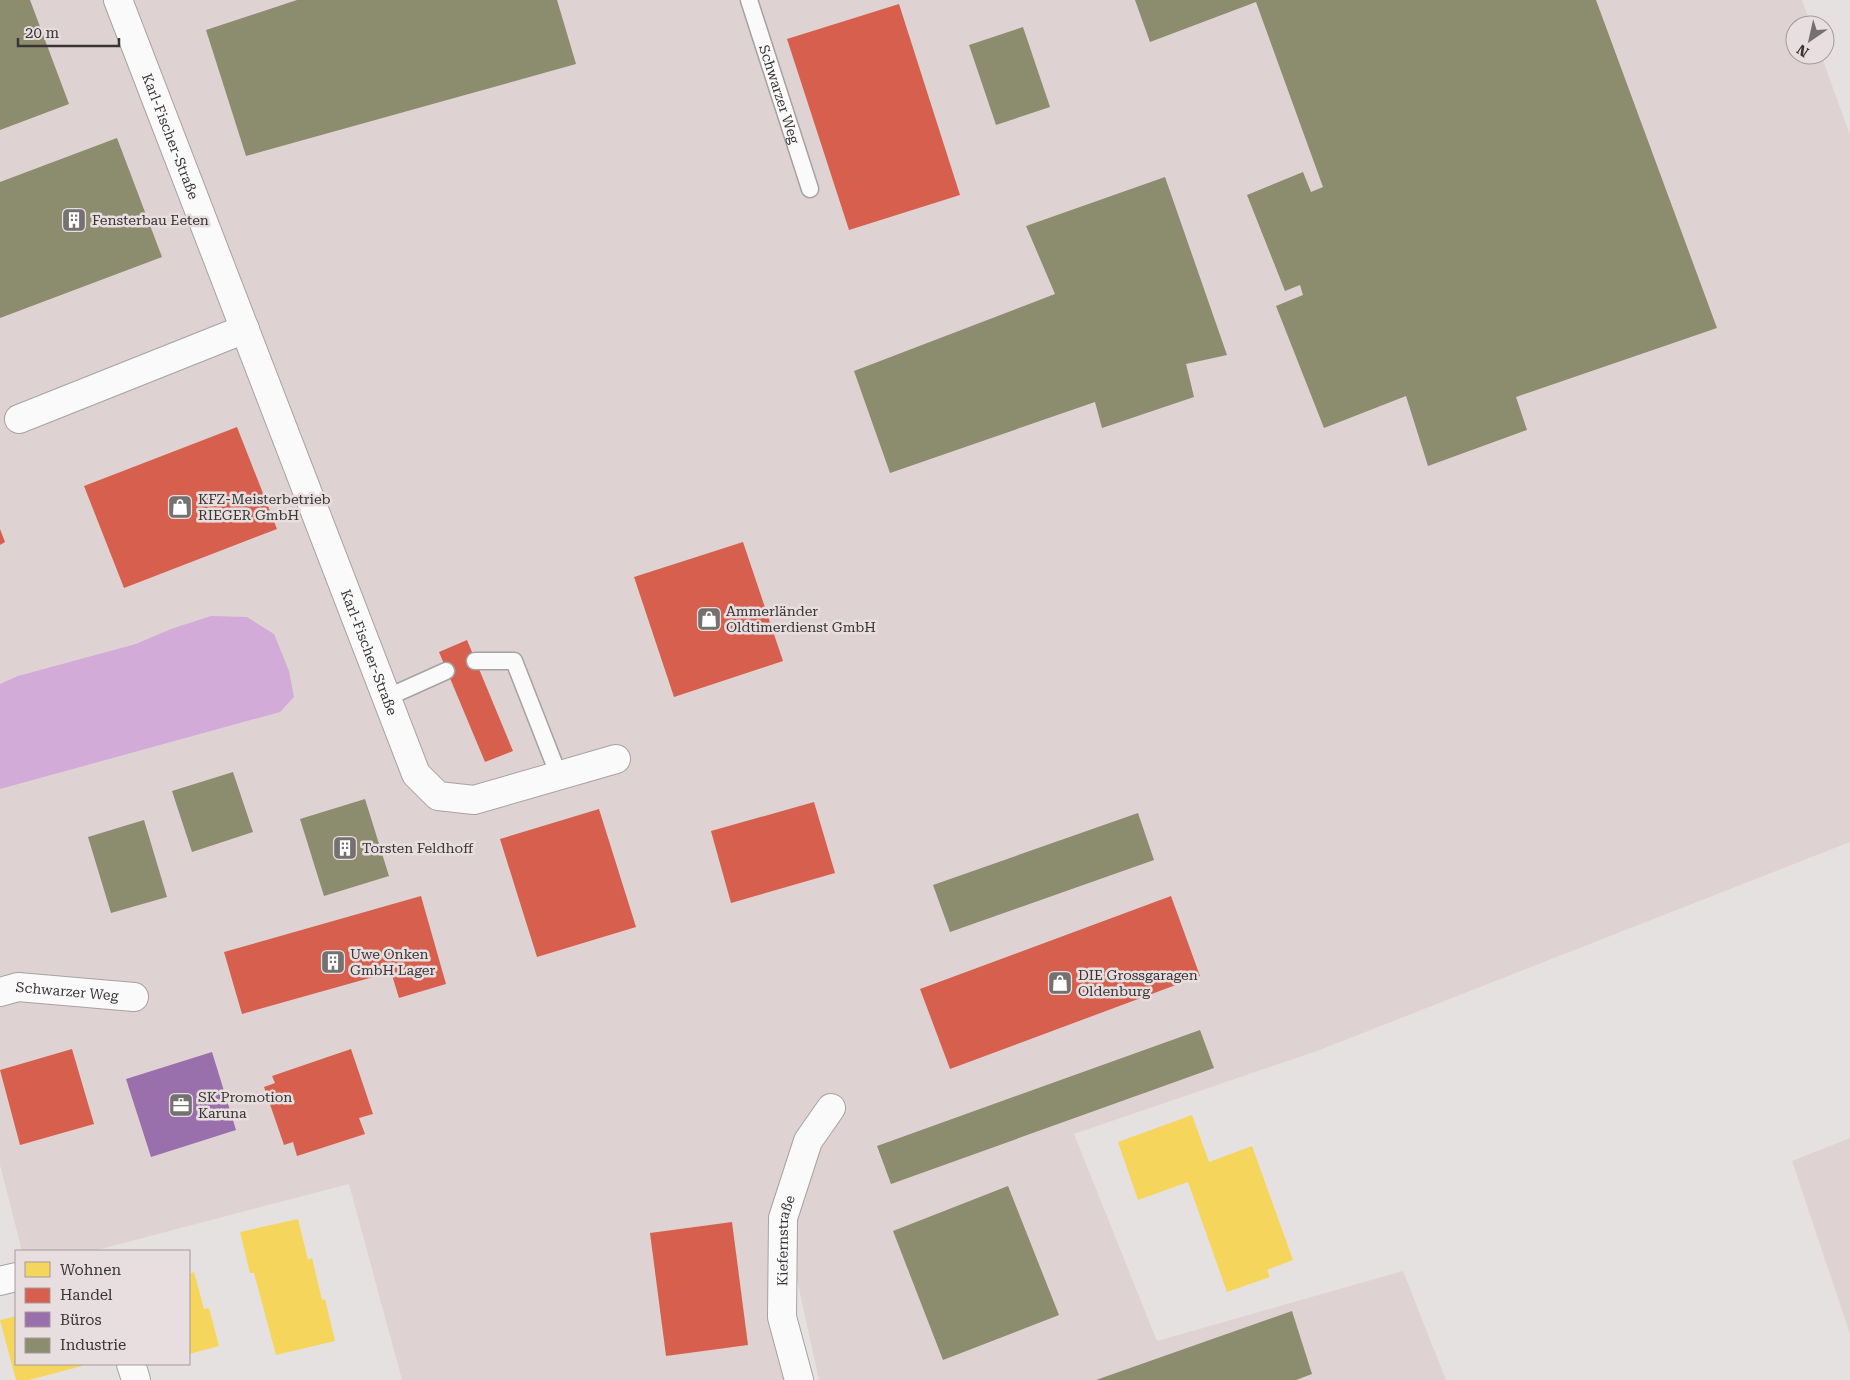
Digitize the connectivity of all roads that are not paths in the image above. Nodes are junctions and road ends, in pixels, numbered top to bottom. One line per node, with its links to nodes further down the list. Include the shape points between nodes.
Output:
1 (118, 0): 4 (street, Karl-Fischer-Straße)
2 (749, 0): 3 (lane, Schwarzer Weg)
3 (810, 188)
4 (245, 329): 5 (street); 8 (street, Karl-Fischer-Straße)
5 (19, 419)
6 (475, 661): 10 (lane, via 514,661)
7 (446, 671): 8 (lane)
8 (386, 698): 10 (street, Karl-Fischer-Straße, via 416,774 438,796 474,800)
9 (616, 760): 10 (street, Karl-Fischer-Straße)
10 (559, 776)
11 (0, 992): 12 (street, Schwarzer Weg, via 18,987)
12 (134, 998)
13 (831, 1108): 18 (street, Kiefernstraße, via 808,1141 783,1218 782,1317)
14 (15, 1277): 15 (street)
15 (0, 1281)
16 (131, 1365): 17 (street)
17 (136, 1380)
18 (799, 1380)

